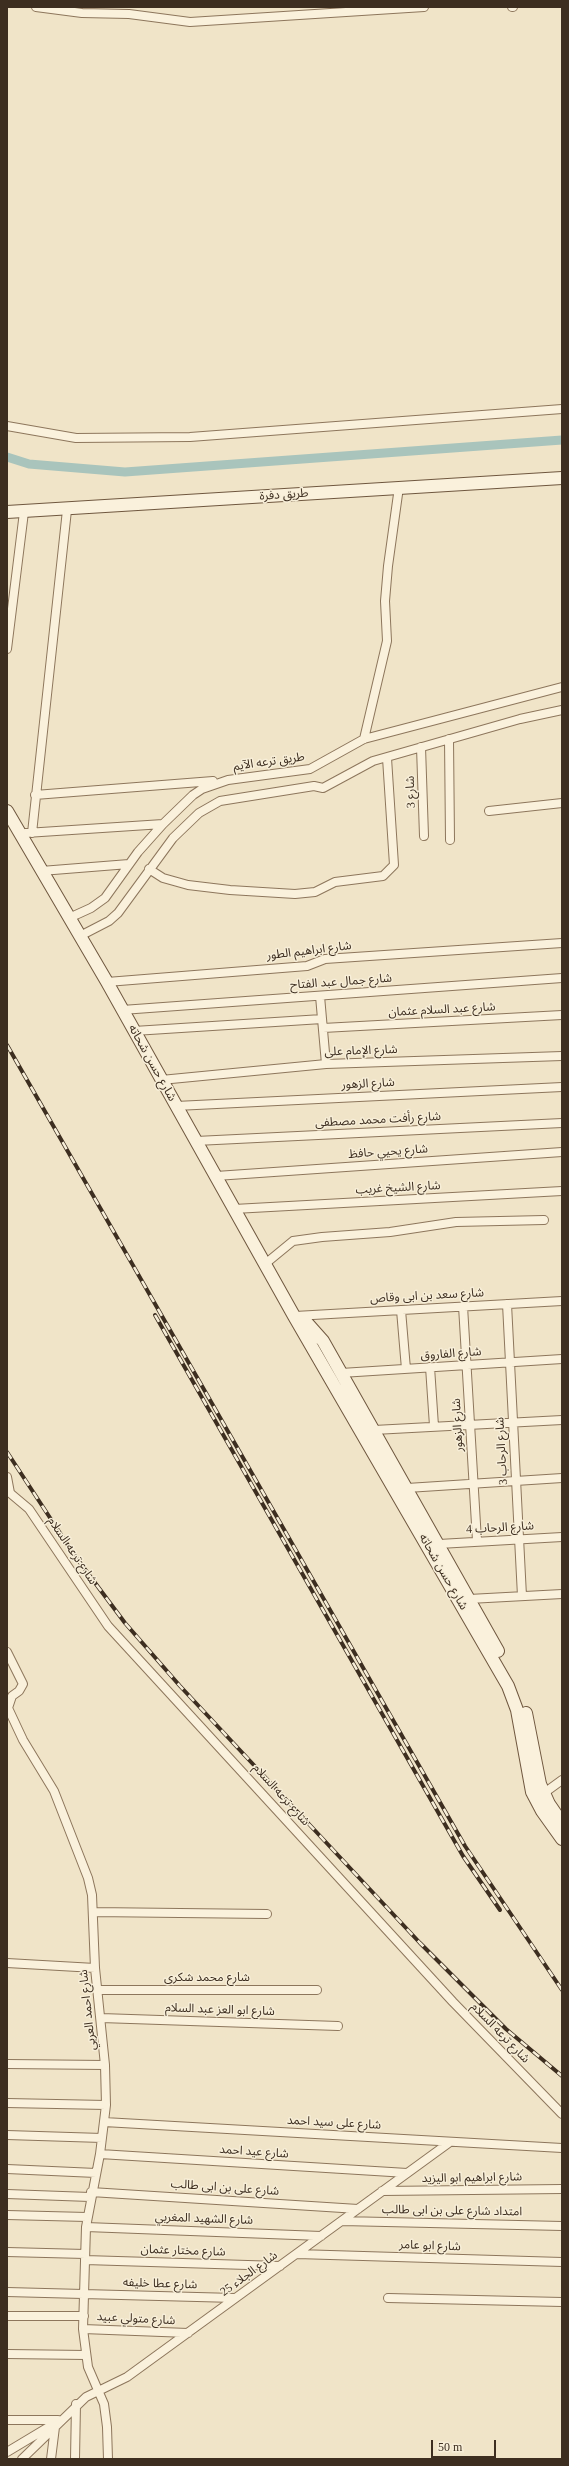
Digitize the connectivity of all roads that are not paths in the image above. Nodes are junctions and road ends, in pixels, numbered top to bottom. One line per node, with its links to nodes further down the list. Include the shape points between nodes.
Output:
1 (36, 7): 2 (street, via 82,13 129,14 190,22)
2 (424, 7)
3 (562, 409): 4 (street, via 190,437 76,438)
4 (7, 426)
5 (562, 478): 6 (main road, طريق دفرة)
6 (399, 487): 7 (main road, طريق دفرة); 13 (street, via 385,601 387,641)
7 (67, 510): 9 (main road, طريق دفرة); 18 (street)
8 (7, 512): 9 (main road, طريق دفرة)
9 (24, 512): 10 (street)
10 (7, 649)
11 (562, 687): 13 (street, طريق ترعه الآيم)
12 (562, 710): 14 (street, via 520,719)
13 (364, 739): 17 (street, طريق ترعه الآيم, via 310,769)
14 (449, 740): 15 (street); 25 (street)
15 (421, 747): 16 (street); 24 (street, شارع 3)
16 (387, 758): 27 (street, via 374,761 323,788 314,786 220,801 199,813 173,838); 27 (street, via 394,865 383,876 335,882 315,892 295,894 188,885 163,878)
17 (228, 780): 18 (street); 22 (street, طريق ترعه الآيم, via 193,794)
18 (36, 795): 23 (street)
19 (562, 803): 21 (street)
20 (7, 811): 23 (main road, شارع حسن شحاته)
21 (489, 811)
22 (163, 824): 23 (street); 26 (street, طريق ترعه الآيم)
23 (26, 833): 28 (main road, شارع حسن شحاته)
24 (424, 836)
25 (450, 840)
26 (129, 864): 28 (street); 29 (street, طريق ترعه الآيم, via 105,898)
27 (149, 869): 30 (street, via 118,913 109,921)
28 (40, 871): 29 (main road, شارع حسن شحاته)
29 (69, 918): 30 (main road, شارع حسن شحاته)
30 (80, 936): 33 (main road, شارع حسن شحاته)
31 (562, 943): 33 (street, شارع ابراهيم الطور, via 324,959 307,966)
32 (562, 978): 34 (street, شارع جمال عبد الفتاح)
33 (107, 982): 35 (main road, شارع حسن شحاته)
34 (320, 996): 35 (street, شارع جمال عبد الفتاح); 37 (street)
35 (122, 1010): 39 (main road, شارع حسن شحاته)
36 (562, 1015): 38 (street, شارع عبد السلام عثمان)
37 (322, 1019): 38 (street); 39 (street)
38 (323, 1028): 41 (street)
39 (134, 1031): 42 (main road, شارع حسن شحاته)
40 (562, 1056): 41 (street, شارع الإمام على)
41 (326, 1064): 42 (street, شارع الإمام على)
42 (161, 1080): 44 (main road, شارع حسن شحاته)
43 (562, 1086): 44 (street, شارع الزهور)
44 (176, 1106): 46 (main road, شارع حسن شحاته)
45 (562, 1123): 46 (street, شارع رأفت محمد مصطفى)
46 (196, 1142): 48 (main road, شارع حسن شحاته)
47 (562, 1152): 48 (street, شارع يحيي حافظ)
48 (216, 1176): 50 (main road, شارع حسن شحاته)
49 (562, 1191): 50 (street, شارع الشيخ غريب)
50 (234, 1209): 52 (main road, شارع حسن شحاته)
51 (544, 1220): 52 (street, via 456,1222 390,1232 293,1241)
52 (265, 1264): 57 (main road, شارع حسن شحاته)
53 (562, 1301): 54 (street, شارع سعد بن ابى وقاص)
54 (507, 1304): 55 (street, شارع سعد بن ابى وقاص); 59 (street, شارع الرحاب 3)
55 (463, 1306): 56 (street, شارع سعد بن ابى وقاص); 60 (street, شارع الزهور)
56 (401, 1310): 57 (street, شارع سعد بن ابى وقاص); 62 (street)
57 (294, 1316): 63 (main road, شارع حسن شحاته, via 317,1332); 84 (main road, شارع حسن شحاته, via 508,1686 517,1710 528,1776)
58 (562, 1359): 59 (street, شارع الفاروق)
59 (510, 1362): 60 (street, شارع الفاروق); 65 (street, شارع الرحاب 3)
60 (466, 1365): 61 (street, شارع الفاروق); 66 (street, شارع الزهور)
61 (430, 1367): 62 (street, شارع الفاروق); 67 (street)
62 (406, 1369): 63 (street, شارع الفاروق)
63 (341, 1373): 68 (main road, شارع حسن شحاته)
64 (562, 1420): 65 (street)
65 (513, 1422): 66 (street); 71 (street, شارع الرحاب 3)
66 (470, 1424): 67 (street); 72 (street, شارع الزهور)
67 (434, 1426): 68 (street)
68 (374, 1430): 73 (main road, شارع حسن شحاته)
69 (7, 1477): 74 (street, شارع ترعه السلام)
70 (562, 1478): 71 (street)
71 (516, 1481): 72 (street); 76 (street, شارع الرحاب 3)
72 (474, 1484): 73 (street); 77 (street, شارع الزهور)
73 (407, 1488): 78 (main road, شارع حسن شحاته)
74 (8, 1494): 99 (street, شارع ترعه السلام, via 29,1509 108,1626 453,2002)
75 (562, 1537): 76 (street, شارع الرحاب 4)
76 (519, 1539): 77 (street, شارع الرحاب 4); 80 (street, شارع الرحاب 3)
77 (477, 1542): 78 (street, شارع الرحاب 4)
78 (439, 1544): 81 (main road, شارع حسن شحاته)
79 (562, 1594): 80 (street)
80 (522, 1596): 81 (street)
81 (469, 1600): 84 (main road, شارع حسن شحاته, via 522,1699)
82 (7, 1652): 87 (street, شارع احمد العربي, via 23,1684 8,1701 8,1708 63,1810 88,1878)
83 (562, 1780): 84 (street)
84 (540, 1797): 85 (main road, شارع حسن شحاته); 86 (main road, شارع حسن شحاته)
85 (562, 1823)
86 (562, 1839)
87 (93, 1912): 88 (street); 90 (street, شارع احمد العربي)
88 (267, 1914)
89 (7, 1963): 90 (street)
90 (95, 1968): 91 (street, شارع احمد العربي)
91 (98, 1990): 92 (street, شارع محمد شكرى); 93 (street, شارع احمد العربي)
92 (317, 1990)
93 (101, 2018): 94 (street, شارع ابو العز عبد السلام); 96 (street, شارع احمد العربي)
94 (338, 2026)
95 (7, 2064): 96 (street)
96 (105, 2065): 98 (street, شارع احمد العربي)
97 (7, 2103): 98 (street)
98 (106, 2106): 100 (street, شارع احمد العربي)
99 (562, 2114)
100 (104, 2122): 102 (street, شارع احمد العربي); 103 (street, شارع على سيد احمد)
101 (7, 2134): 102 (street)
102 (102, 2138): 105 (street, شارع احمد العربي)
103 (450, 2142): 104 (street, شارع على سيد احمد); 108 (street, شارع الجلاء 25)
104 (562, 2148)
105 (100, 2154): 107 (street, شارع احمد العربي); 108 (street, شارع عيد احمد)
106 (7, 2169): 107 (street)
107 (96, 2173): 112 (street, شارع احمد العربي)
108 (407, 2173): 110 (street, شارع الجلاء 25)
109 (562, 2190): 110 (street, شارع ابراهيم ابو اليزيد)
110 (382, 2191): 113 (street, شارع الجلاء 25)
111 (7, 2194): 112 (street, شارع على بن ابى طالب)
112 (90, 2195): 113 (street, شارع على بن ابى طالب); 115 (street, شارع احمد العربي)
113 (358, 2208): 116 (street, شارع الجلاء 25)
114 (7, 2215): 115 (street)
115 (87, 2217): 118 (street, شارع احمد العربي)
116 (342, 2221): 117 (street, امتداد شارع على بن ابى طالب); 119 (street, شارع الجلاء 25)
117 (562, 2226)
118 (86, 2227): 119 (street, شارع الشهيد المغربي); 122 (street, شارع احمد العربي)
119 (321, 2236): 121 (street, شارع الجلاء 25)
120 (7, 2252): 122 (street, شارع مختار عثمان)
121 (297, 2254): 123 (street, شارع ابو عامر); 124 (street, شارع الجلاء 25)
122 (85, 2257): 124 (street, شارع مختار عثمان); 126 (street, شارع احمد العربي)
123 (562, 2262)
124 (280, 2266): 127 (street, شارع الجلاء 25)
125 (7, 2292): 126 (street, شارع عطا خليفه)
126 (84, 2293): 127 (street, شارع عطا خليفه); 131 (street, شارع احمد العربي)
127 (235, 2298): 133 (street, شارع الجلاء 25)
128 (388, 2298): 129 (street)
129 (562, 2302)
130 (7, 2316): 131 (street)
131 (84, 2316): 132 (street, شارع احمد العربي)
132 (83, 2328): 133 (street, شارع متولي عبيد); 135 (street, شارع احمد العربي)
133 (188, 2333): 136 (street, شارع الجلاء 25, via 127,2377)
134 (7, 2354): 135 (street)
135 (86, 2355): 136 (street, شارع احمد العربي)
136 (99, 2391): 137 (street, شارع الجلاء 25); 144 (street, شارع احمد العربي, via 106,2416)
137 (76, 2404): 139 (street, شارع الجلاء 25); 143 (street)
138 (7, 2420): 139 (street)
139 (57, 2424): 140 (street, شارع الجلاء 25); 141 (street, شارع الجلاء 25); 142 (street)
140 (9, 2449)
141 (22, 2459)
142 (51, 2459)
143 (75, 2459)
144 (108, 2459)

